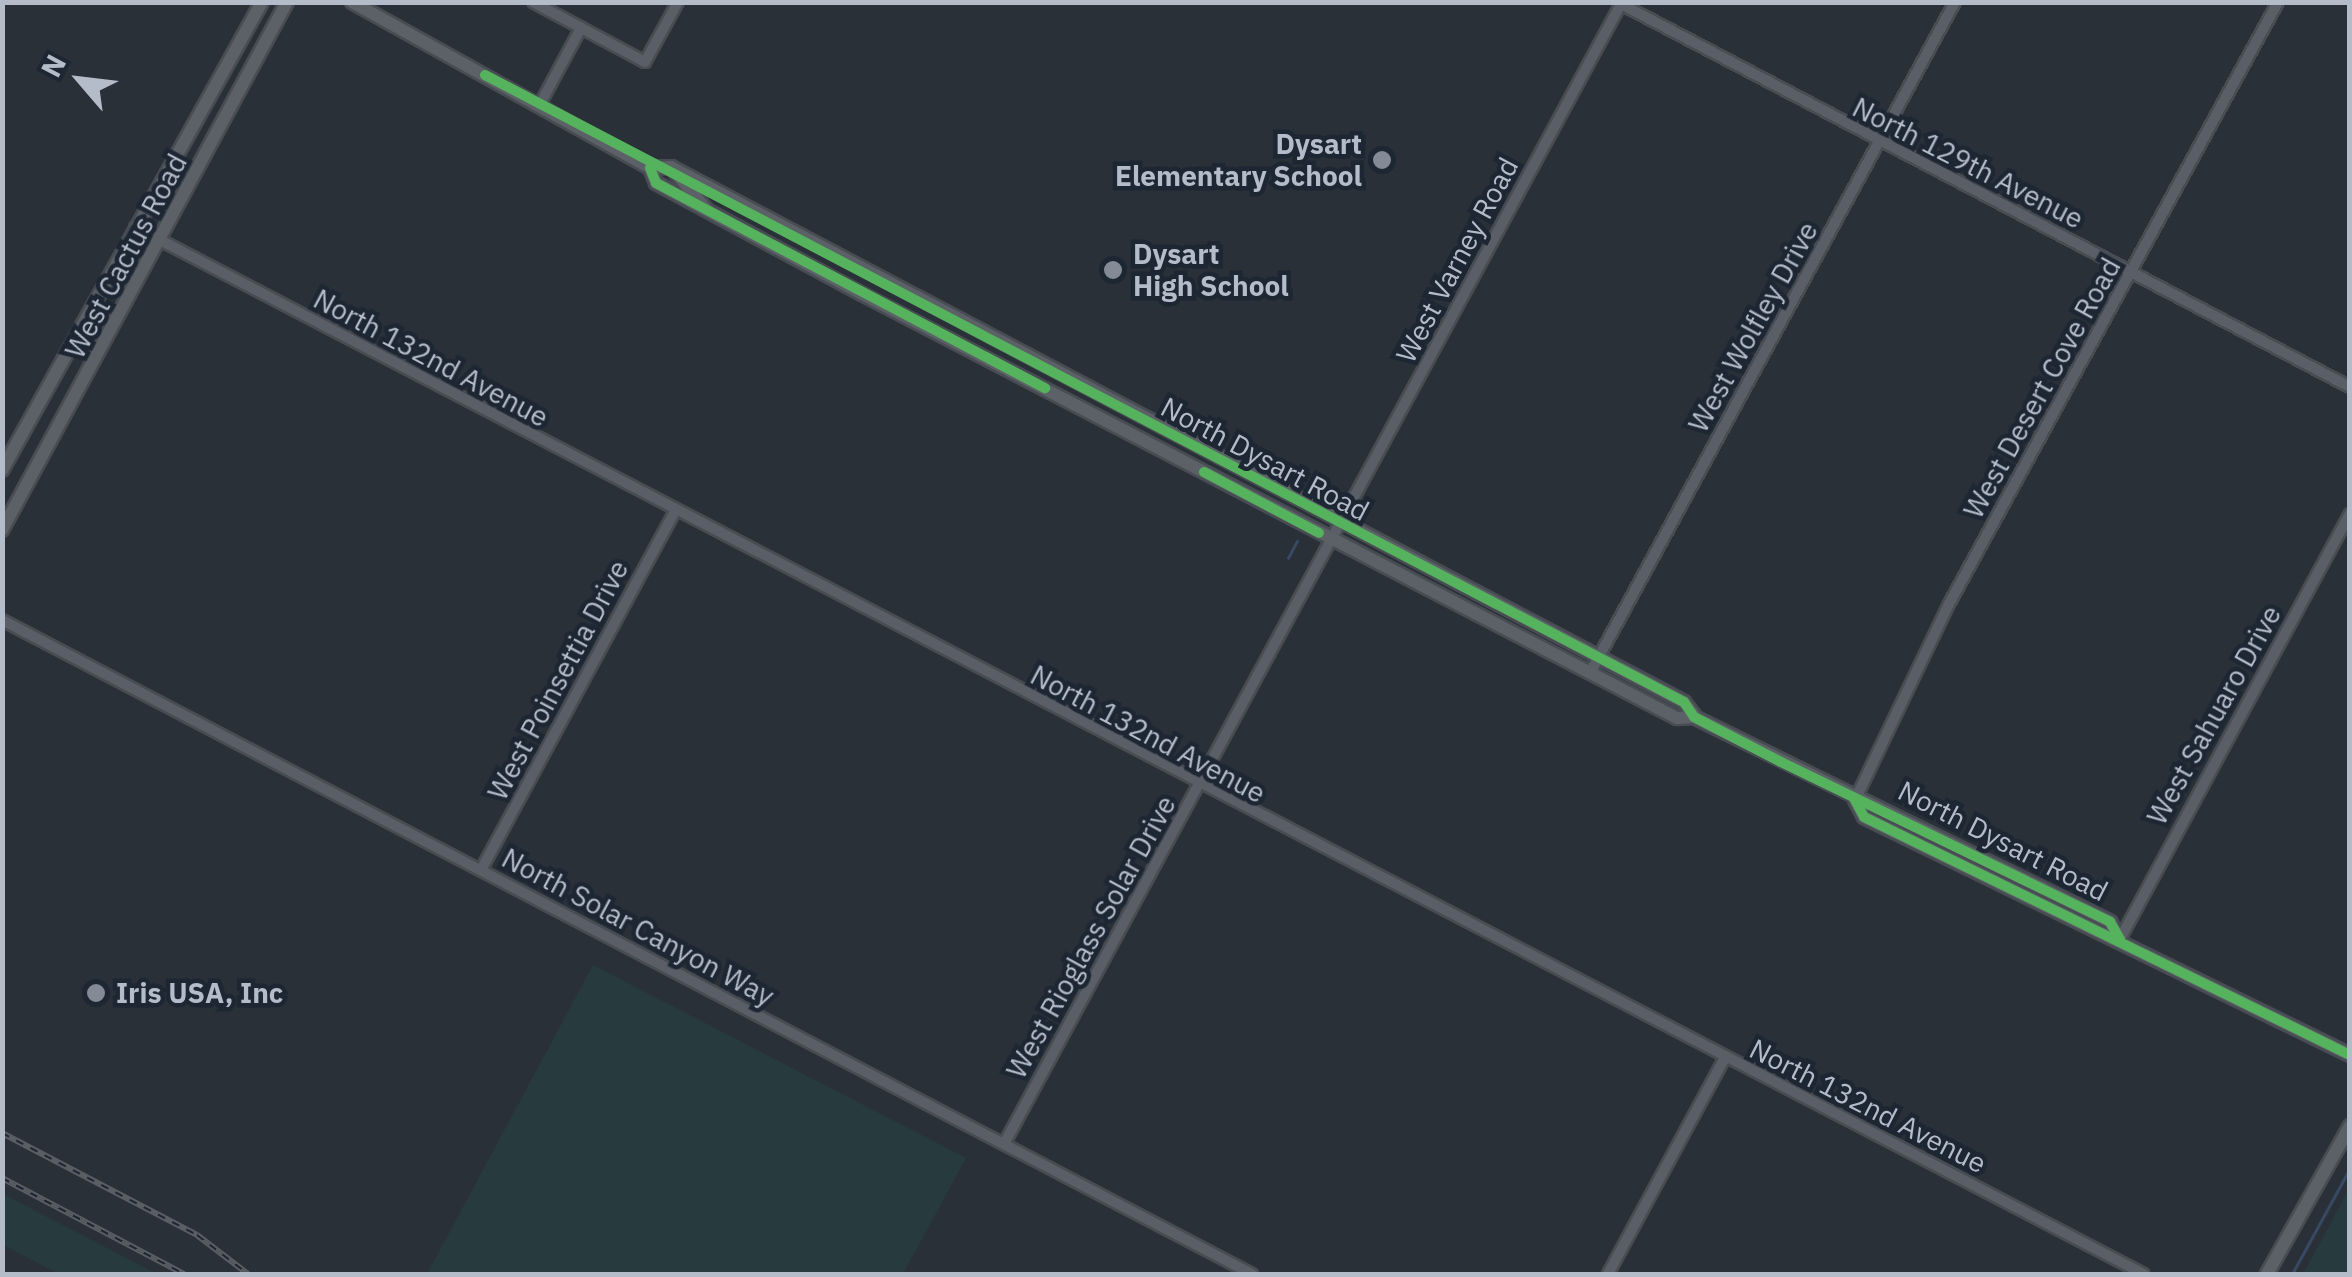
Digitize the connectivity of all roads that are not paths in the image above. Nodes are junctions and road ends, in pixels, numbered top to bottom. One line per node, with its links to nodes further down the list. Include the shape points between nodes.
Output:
1 (262, 2): 15 (main road, West Cactus Road)
2 (287, 2): 16 (main road, West Cactus Road)
3 (352, 2): 10 (main road, North Dysart Road)
4 (533, 2): 9 (street)
5 (678, 2): 9 (street, via 645,62)
6 (1956, 2): 11 (street, West Wolfley Drive)
7 (2278, 2): 17 (street, West Desert Cove Road)
8 (1621, 3): 11 (street, North 129th Avenue); 22 (street, West Varney Road)
9 (581, 28): 10 (street)
10 (539, 106): 13 (main road, North Dysart Road)
11 (1880, 144): 17 (street, North 129th Avenue); 26 (street, West Wolfley Drive)
12 (670, 167): 13 (main road); 14 (main road); 22 (main road, North Dysart Road)
13 (650, 168): 14 (main road, North Dysart Road, via 656,183)
14 (707, 211): 24 (main road, North Dysart Road)
15 (135, 227): 16 (street, North 132nd Avenue); 19 (main road, West Cactus Road)
16 (162, 242): 20 (street, North 132nd Avenue); 23 (main road, West Cactus Road)
17 (2131, 273): 18 (street, North 129th Avenue); 30 (street, West Desert Cove Road, via 1949,604)
18 (2350, 387)
19 (2, 470)
20 (675, 511): 29 (street, North 132nd Avenue); 31 (street, West Poinsettia Drive)
21 (2350, 514): 32 (street, West Sahuaro Drive)
22 (1340, 524): 24 (street, West Varney Road); 26 (main road, North Dysart Road)
23 (2, 530)
24 (1332, 540): 27 (main road, North Dysart Road); 29 (street, West Rioglass Solar Drive)
25 (2, 620): 31 (street, North Solar Canyon Way)
26 (1598, 658): 27 (street, West Wolfley Drive); 28 (main road, North Dysart Road, via 1684,702)
27 (1590, 673): 28 (main road, North Dysart Road, via 1676,718)
28 (1694, 717): 30 (main road, North Dysart Road)
29 (1198, 787): 34 (street, North 132nd Avenue); 36 (street, West Rioglass Solar Drive)
30 (1855, 800): 32 (main road, North Dysart Road, via 1864,817 2102,939)
31 (480, 870): 36 (street, North Solar Canyon Way)
32 (2120, 939): 33 (main road, North Dysart Road)
33 (2350, 1055)
34 (1725, 1058): 38 (street); 39 (street, North 132nd Avenue)
35 (2350, 1126): 40 (main road)
36 (1004, 1144): 37 (street, North Solar Canyon Way)
37 (1252, 1274)
38 (1608, 1274)
39 (2144, 1274)
40 (2267, 1274)

